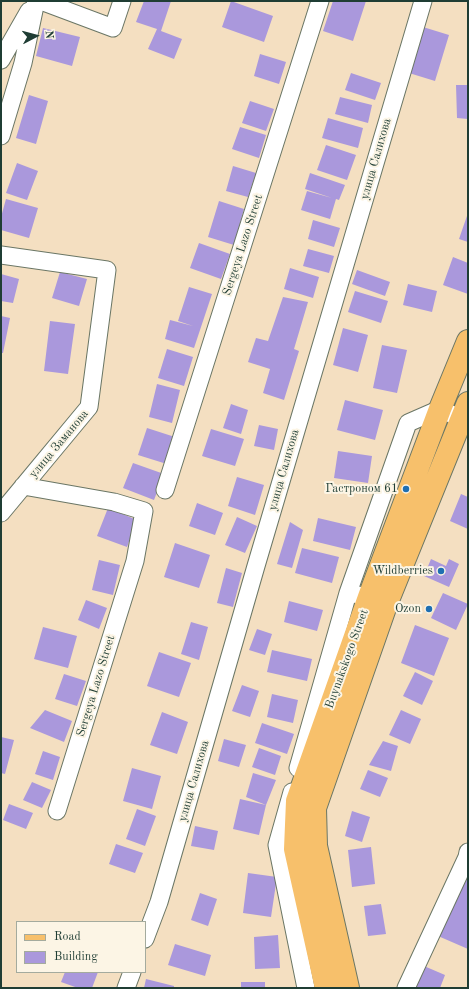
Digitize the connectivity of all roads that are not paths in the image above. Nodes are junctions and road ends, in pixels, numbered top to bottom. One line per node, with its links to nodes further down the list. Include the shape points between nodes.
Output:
1 (35, 1): 6 (street); 7 (street, via 23,63)
2 (41, 1): 3 (street, via 113,28)
3 (122, 1)
4 (320, 1): 13 (street, Sergeya Lazo Street)
5 (423, 1): 19 (street, улица Салихова, via 258,558 160,902)
6 (1, 60)
7 (1, 136)
8 (1, 255): 12 (street, улица Заманова, via 107,270 89,407)
9 (468, 341): 10 (main road, Buynakskogo Street)
10 (440, 409): 11 (street); 15 (street, via 408,423); 16 (main road, Buynakskogo Street)
11 (465, 411): 16 (main road, Buynakskogo Street)
12 (23, 486): 14 (street, улица Заманова); 17 (street, Sergeya Lazo Street, via 114,502 144,511 135,561)
13 (165, 490)
14 (1, 513)
15 (348, 593): 16 (street); 22 (street, via 277,845)
16 (378, 601): 23 (main road, Buynakskogo Street, via 297,801 295,849); 24 (main road, Buynakskogo Street, via 315,808 316,846)
17 (57, 811)
18 (468, 852): 25 (street)
19 (146, 937)
20 (132, 973): 21 (street)
21 (126, 988)
22 (306, 988)
23 (326, 988)
24 (348, 988)
25 (406, 988)

